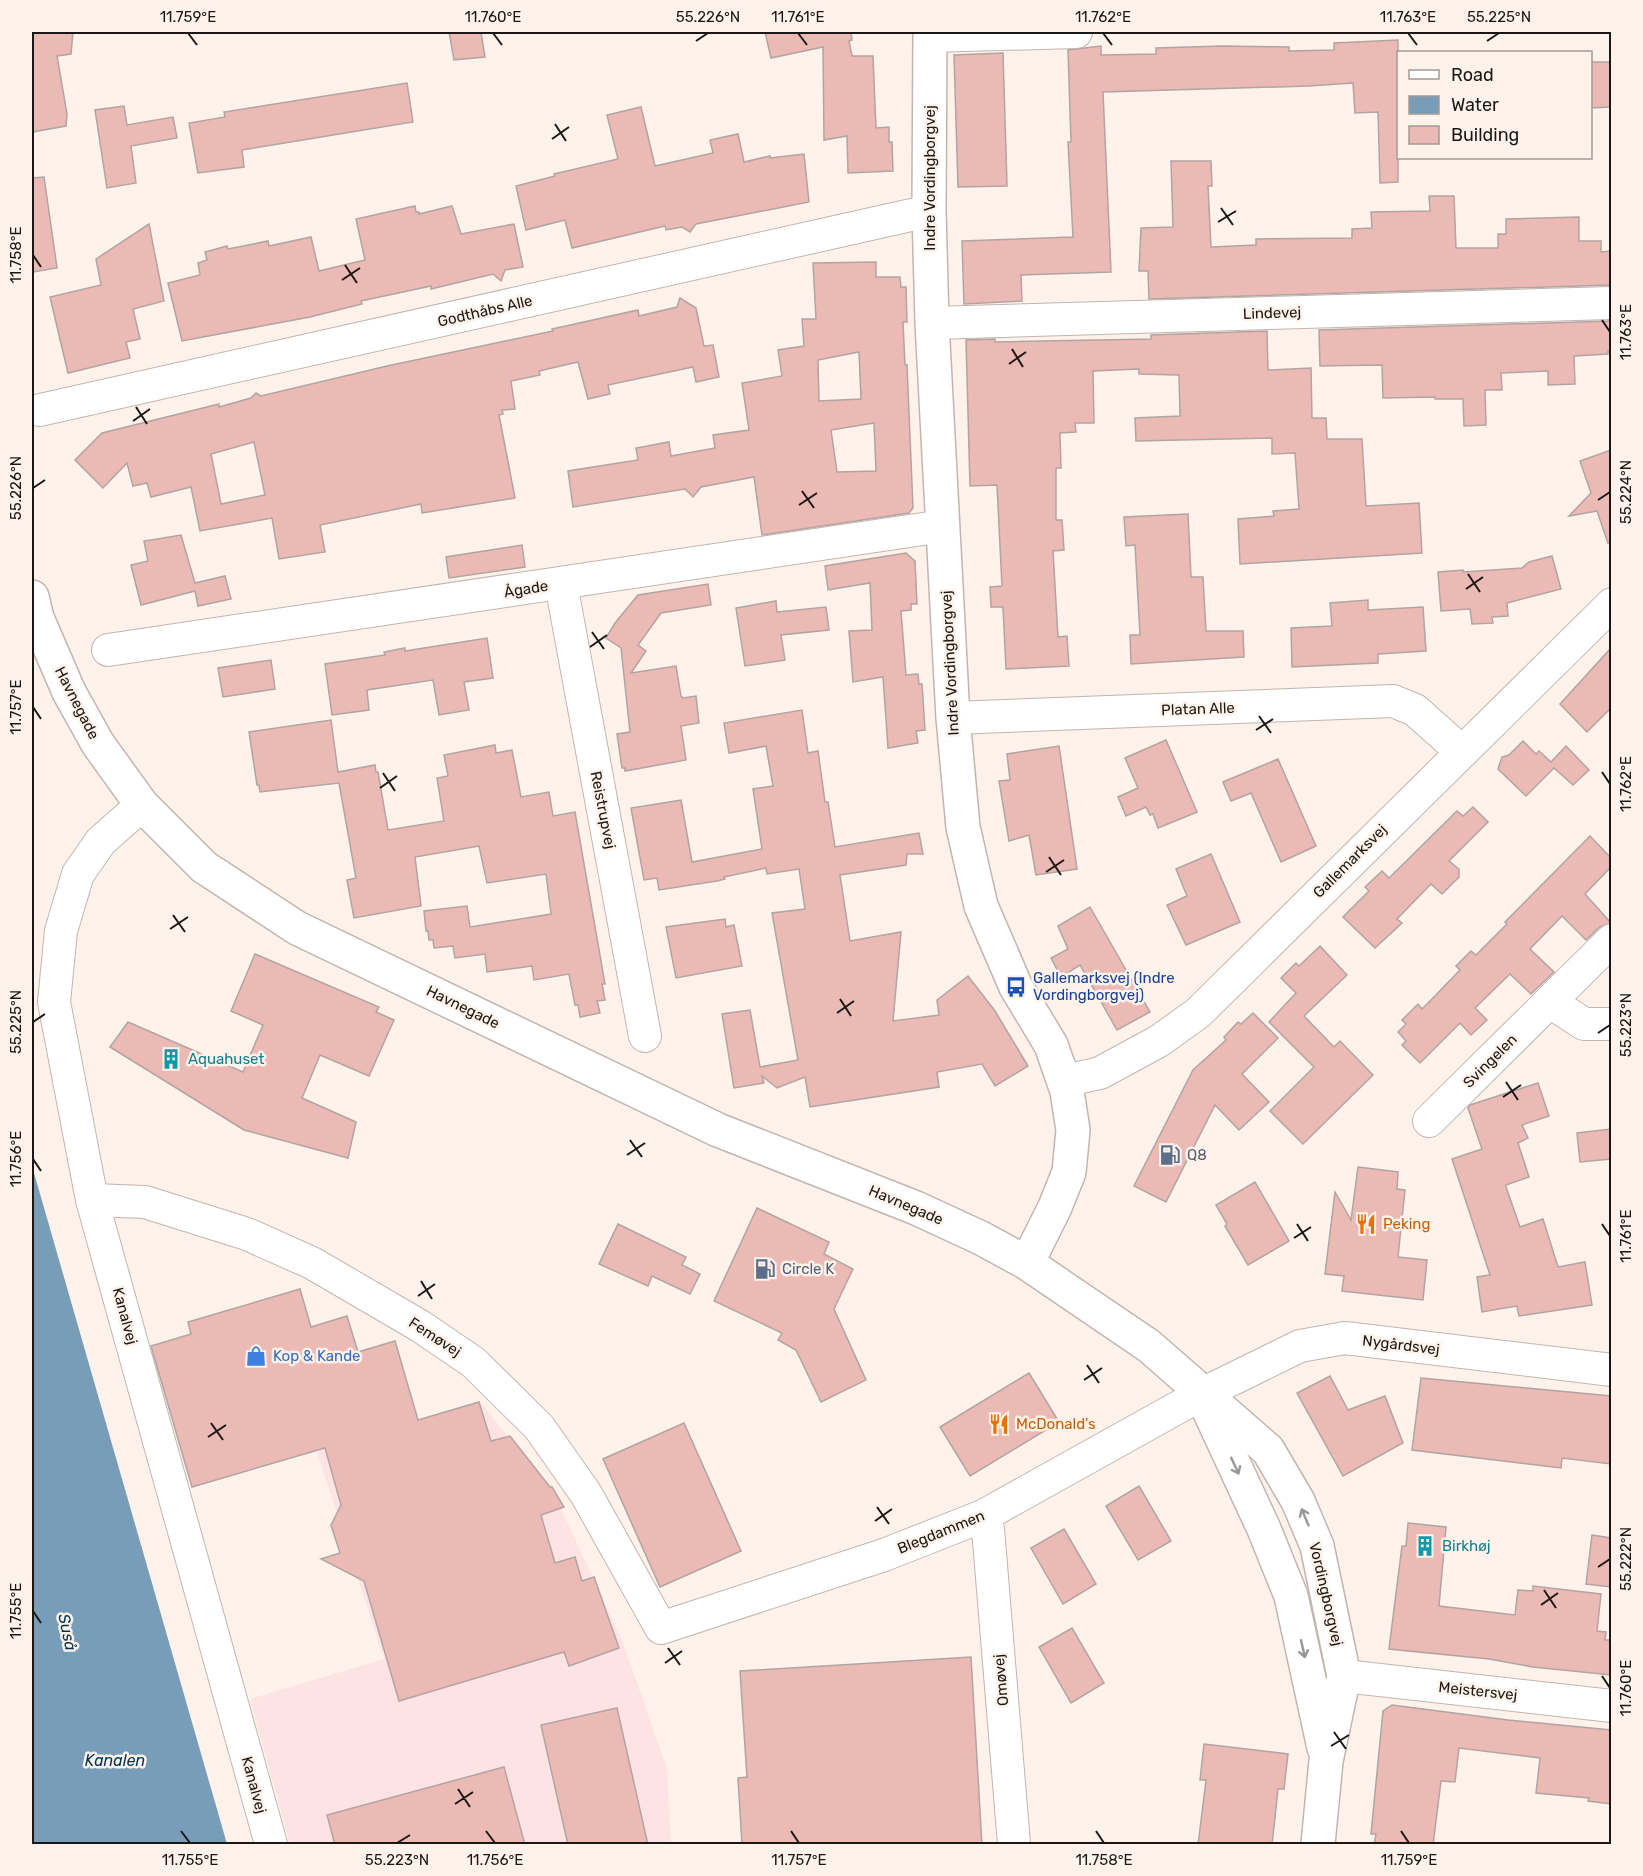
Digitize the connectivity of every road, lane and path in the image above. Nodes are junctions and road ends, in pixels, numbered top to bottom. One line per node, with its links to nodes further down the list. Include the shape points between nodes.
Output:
1 (1076, 32): 2 (street)
2 (930, 34): 3 (main road, Indre Vordingborgvej)
3 (929, 211): 5 (main road, Indre Vordingborgvej); 6 (street, Godthåbs Alle)
4 (1611, 303): 5 (street, Lindevej)
5 (932, 323): 7 (main road, Indre Vordingborgvej)
6 (40, 410)
7 (943, 526): 8 (street, Ågade); 12 (main road, Indre Vordingborgvej)
8 (561, 584): 11 (street, Ågade); 18 (street, Reistrupvej)
9 (32, 597): 14 (main road, Havnegade, via 69,692 98,744)
10 (1611, 604): 13 (street, Gallemarksvej)
11 (108, 650)
12 (953, 718): 13 (street, Platan Alle, via 1393,701 1415,710); 19 (main road, Indre Vordingborgvej, via 963,827 981,906 1016,987 1051,1045)
13 (1461, 751): 19 (street, Gallemarksvej, via 1198,1013 1159,1041 1100,1073)
14 (142, 806): 21 (street, Kanalvej, via 101,841 78,874 61,931 54,1002); 22 (main road, Havnegade, via 204,867 297,928 718,1130 916,1208)
15 (1611, 940): 16 (street, Svingelen)
16 (1550, 1002): 17 (street, via 1584,1024); 20 (street, Svingelen)
17 (1611, 1024)
18 (645, 1036)
19 (1064, 1081): 22 (main road, Indre Vordingborgvej, via 1073,1130 1069,1172)
20 (1429, 1121)
21 (92, 1200): 26 (street, Femøvej, via 146,1202 247,1234 312,1263 473,1362 539,1427 586,1494); 30 (street, Kanalvej)
22 (1027, 1263): 24 (main road, Vordingborgvej, via 1149,1346)
23 (1611, 1370): 24 (street, Nygårdsvej, via 1345,1338 1300,1346)
24 (1202, 1394): 25 (street, Blegdammen); 27 (main road, Vordingborgvej, one-way to 24, via 1317,1546 1298,1501 1268,1450); 29 (main road, Vordingborgvej, one-way to 29, via 1291,1596)
25 (984, 1516): 26 (street, Blegdammen, via 884,1555); 31 (street, Omøvej)
26 (661, 1628)
27 (1344, 1676): 28 (street, Meistersvej); 29 (main road, Vordingborgvej)
28 (1611, 1706)
29 (1326, 1761): 32 (main road, Vordingborgvej)
30 (271, 1845)
31 (1014, 1845)
32 (1318, 1845)

